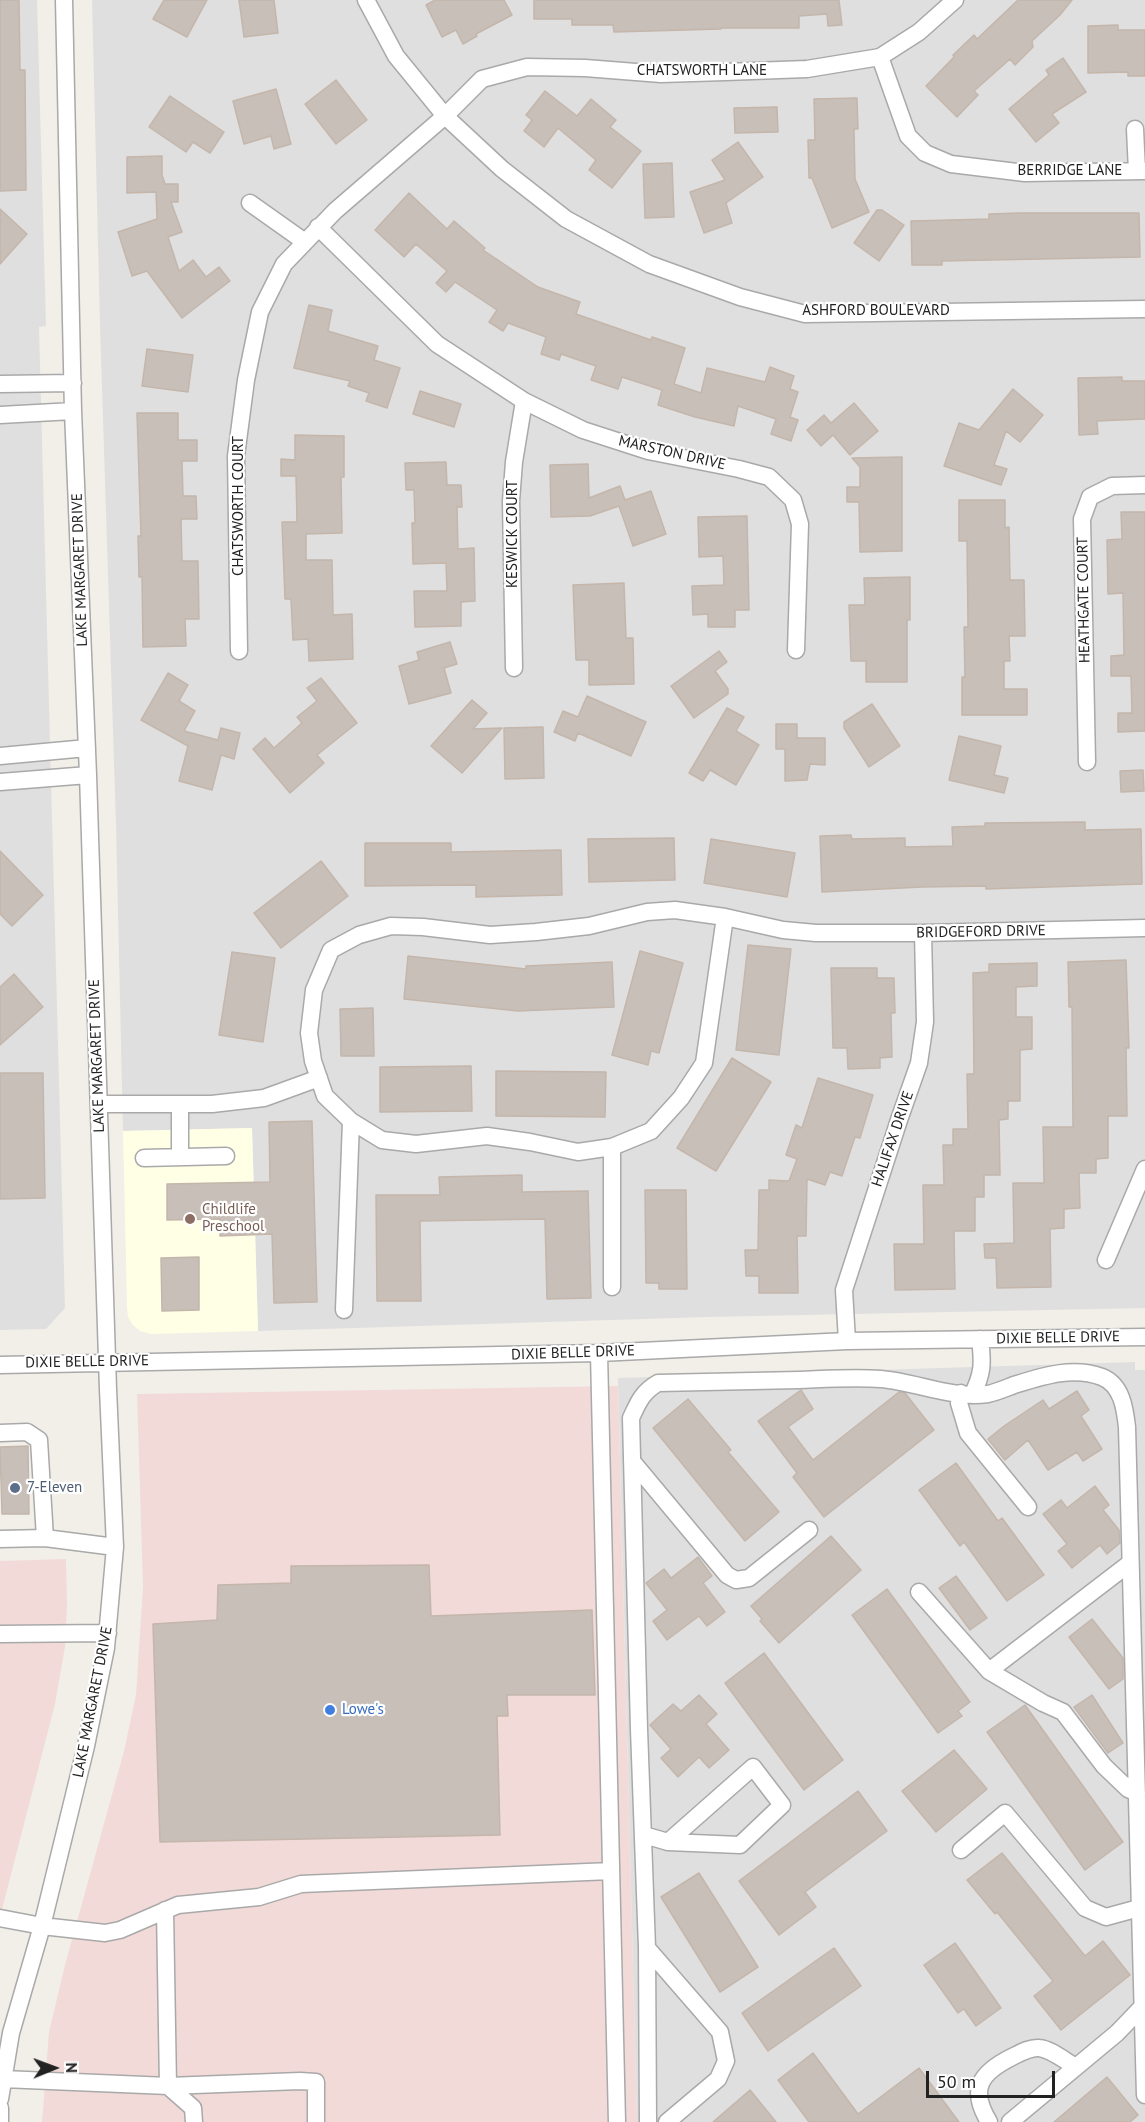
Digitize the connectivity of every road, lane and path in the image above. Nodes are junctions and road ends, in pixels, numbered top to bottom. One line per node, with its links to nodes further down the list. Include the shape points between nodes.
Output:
1 (64, 0): 12 (street, LAKE MARGARET DRIVE)
2 (366, 0): 5 (street, ASHFORD BOULEVARD, via 396,56)
3 (956, 0): 4 (street, CHATSWORTH LANE, via 919,32)
4 (880, 57): 5 (street, CHATSWORTH LANE, via 807,69 661,74 527,67 482,79); 7 (street, BERRIDGE LANE, via 908,136 925,153 951,164 1024,173)
5 (445, 116): 9 (street, CHATSWORTH COURT); 11 (street, ASHFORD BOULEVARD, via 502,169 566,219 649,264 740,297 805,314)
6 (1136, 129): 7 (street)
7 (1141, 171)
8 (250, 203): 10 (street)
9 (318, 227): 10 (street, CHATSWORTH COURT); 14 (street, MARSTON DRIVE, via 437,344)
10 (305, 242): 19 (street, CHATSWORTH COURT, via 284,264 260,312 246,380 236,456)
11 (1145, 309)
12 (73, 383): 13 (street); 15 (street, LAKE MARGARET DRIVE)
13 (0, 384)
14 (524, 401): 18 (street, MARSTON DRIVE, via 583,430 648,451 769,477 793,500 800,524); 20 (street, KESWICK COURT, via 511,501)
15 (74, 411): 16 (street); 21 (street, LAKE MARGARET DRIVE)
16 (0, 415)
17 (1145, 485): 23 (street, HEATHGATE COURT, via 1112,486 1090,497 1082,519)
18 (796, 650)
19 (239, 651)
20 (513, 668)
21 (87, 748): 22 (street); 24 (street, LAKE MARGARET DRIVE)
22 (0, 756)
23 (1086, 762)
24 (88, 774): 25 (street); 30 (street, LAKE MARGARET DRIVE)
25 (0, 782)
26 (725, 917): 28 (street, BRIDGEFORD DRIVE, via 816,933); 29 (street, BRIDGEFORD DRIVE, via 675,910 536,932 490,935 391,926 359,935 331,950 315,990 309,1033); 33 (street, BRIDGEFORD DRIVE, via 704,1063 681,1098 651,1131)
27 (1145, 928): 28 (street, BRIDGEFORD DRIVE)
28 (923, 933): 43 (street, HALIFAX DRIVE, via 925,1022 920,1064 844,1290)
29 (319, 1077): 31 (street, via 264,1098); 32 (street, BRIDGEFORD DRIVE, via 325,1096)
30 (99, 1104): 31 (street); 45 (street, LAKE MARGARET DRIVE)
31 (180, 1104): 35 (street)
32 (351, 1121): 33 (street, BRIDGEFORD DRIVE, via 382,1140 416,1144 487,1136 578,1152); 40 (street)
33 (612, 1147): 39 (street)
34 (226, 1156): 35 (street)
35 (180, 1157): 36 (street)
36 (144, 1158)
37 (1145, 1168): 38 (street)
38 (1106, 1260)
39 (612, 1287)
40 (344, 1310)
41 (1145, 1336): 42 (street, DIXIE BELLE DRIVE)
42 (980, 1339): 43 (street, DIXIE BELLE DRIVE); 47 (street, via 980,1380)
43 (847, 1341): 44 (street, DIXIE BELLE DRIVE)
44 (599, 1353): 45 (street, DIXIE BELLE DRIVE); 64 (street)
45 (107, 1362): 46 (street, DIXIE BELLE DRIVE); 54 (street, LAKE MARGARET DRIVE)
46 (0, 1365)
47 (966, 1394): 49 (street, via 899,1381 858,1378 658,1383 640,1396 631,1418); 50 (street, via 959,1403 968,1432); 55 (street, via 990,1394 1064,1372 1082,1372 1109,1380 1125,1408)
48 (0, 1433): 52 (street, via 27,1432 39,1440)
49 (632, 1461): 51 (street, via 727,1575 736,1580 749,1578); 61 (street)
50 (1028, 1507)
51 (809, 1530)
52 (45, 1538): 53 (street); 54 (street)
53 (0, 1539)
54 (115, 1547): 57 (street, LAKE MARGARET DRIVE)
55 (1130, 1563): 59 (street); 60 (street)
56 (919, 1592): 59 (street)
57 (108, 1633): 58 (street); 68 (street, LAKE MARGARET DRIVE, via 86,1746)
58 (0, 1634)
59 (990, 1671): 60 (street, via 1062,1712 1104,1766)
60 (1137, 1793): 65 (street)
61 (644, 1835): 62 (street); 69 (street)
62 (668, 1842): 62 (street, via 753,1767 782,1805 740,1845)
63 (961, 1850): 65 (street, via 1005,1813 1085,1908 1106,1917)
64 (610, 1871): 66 (street, via 301,1884 259,1897 178,1905); 80 (street)
65 (1139, 1908): 70 (street)
66 (165, 1910): 68 (street, via 105,1933); 73 (street)
67 (0, 1918): 68 (street)
68 (42, 1926): 72 (street, LAKE MARGARET DRIVE, via 11,2033)
69 (647, 1948): 81 (street); 82 (street, via 720,2032 726,2061 718,2079)
70 (1141, 2008): 71 (street); 74 (street)
71 (1076, 2067): 83 (street, via 1038,2048 1003,2062 979,2084 981,2108); 84 (street)
72 (3, 2079): 73 (street); 75 (street, LAKE MARGARET DRIVE)
73 (168, 2086): 78 (street, via 193,2108); 79 (street, via 316,2082)
74 (1145, 2095)
75 (0, 2099)
76 (0, 2108): 77 (street)
77 (0, 2122)
78 (194, 2122)
79 (316, 2122)
80 (617, 2122)
81 (648, 2122)
82 (667, 2122)
83 (989, 2122)
84 (1010, 2122)

